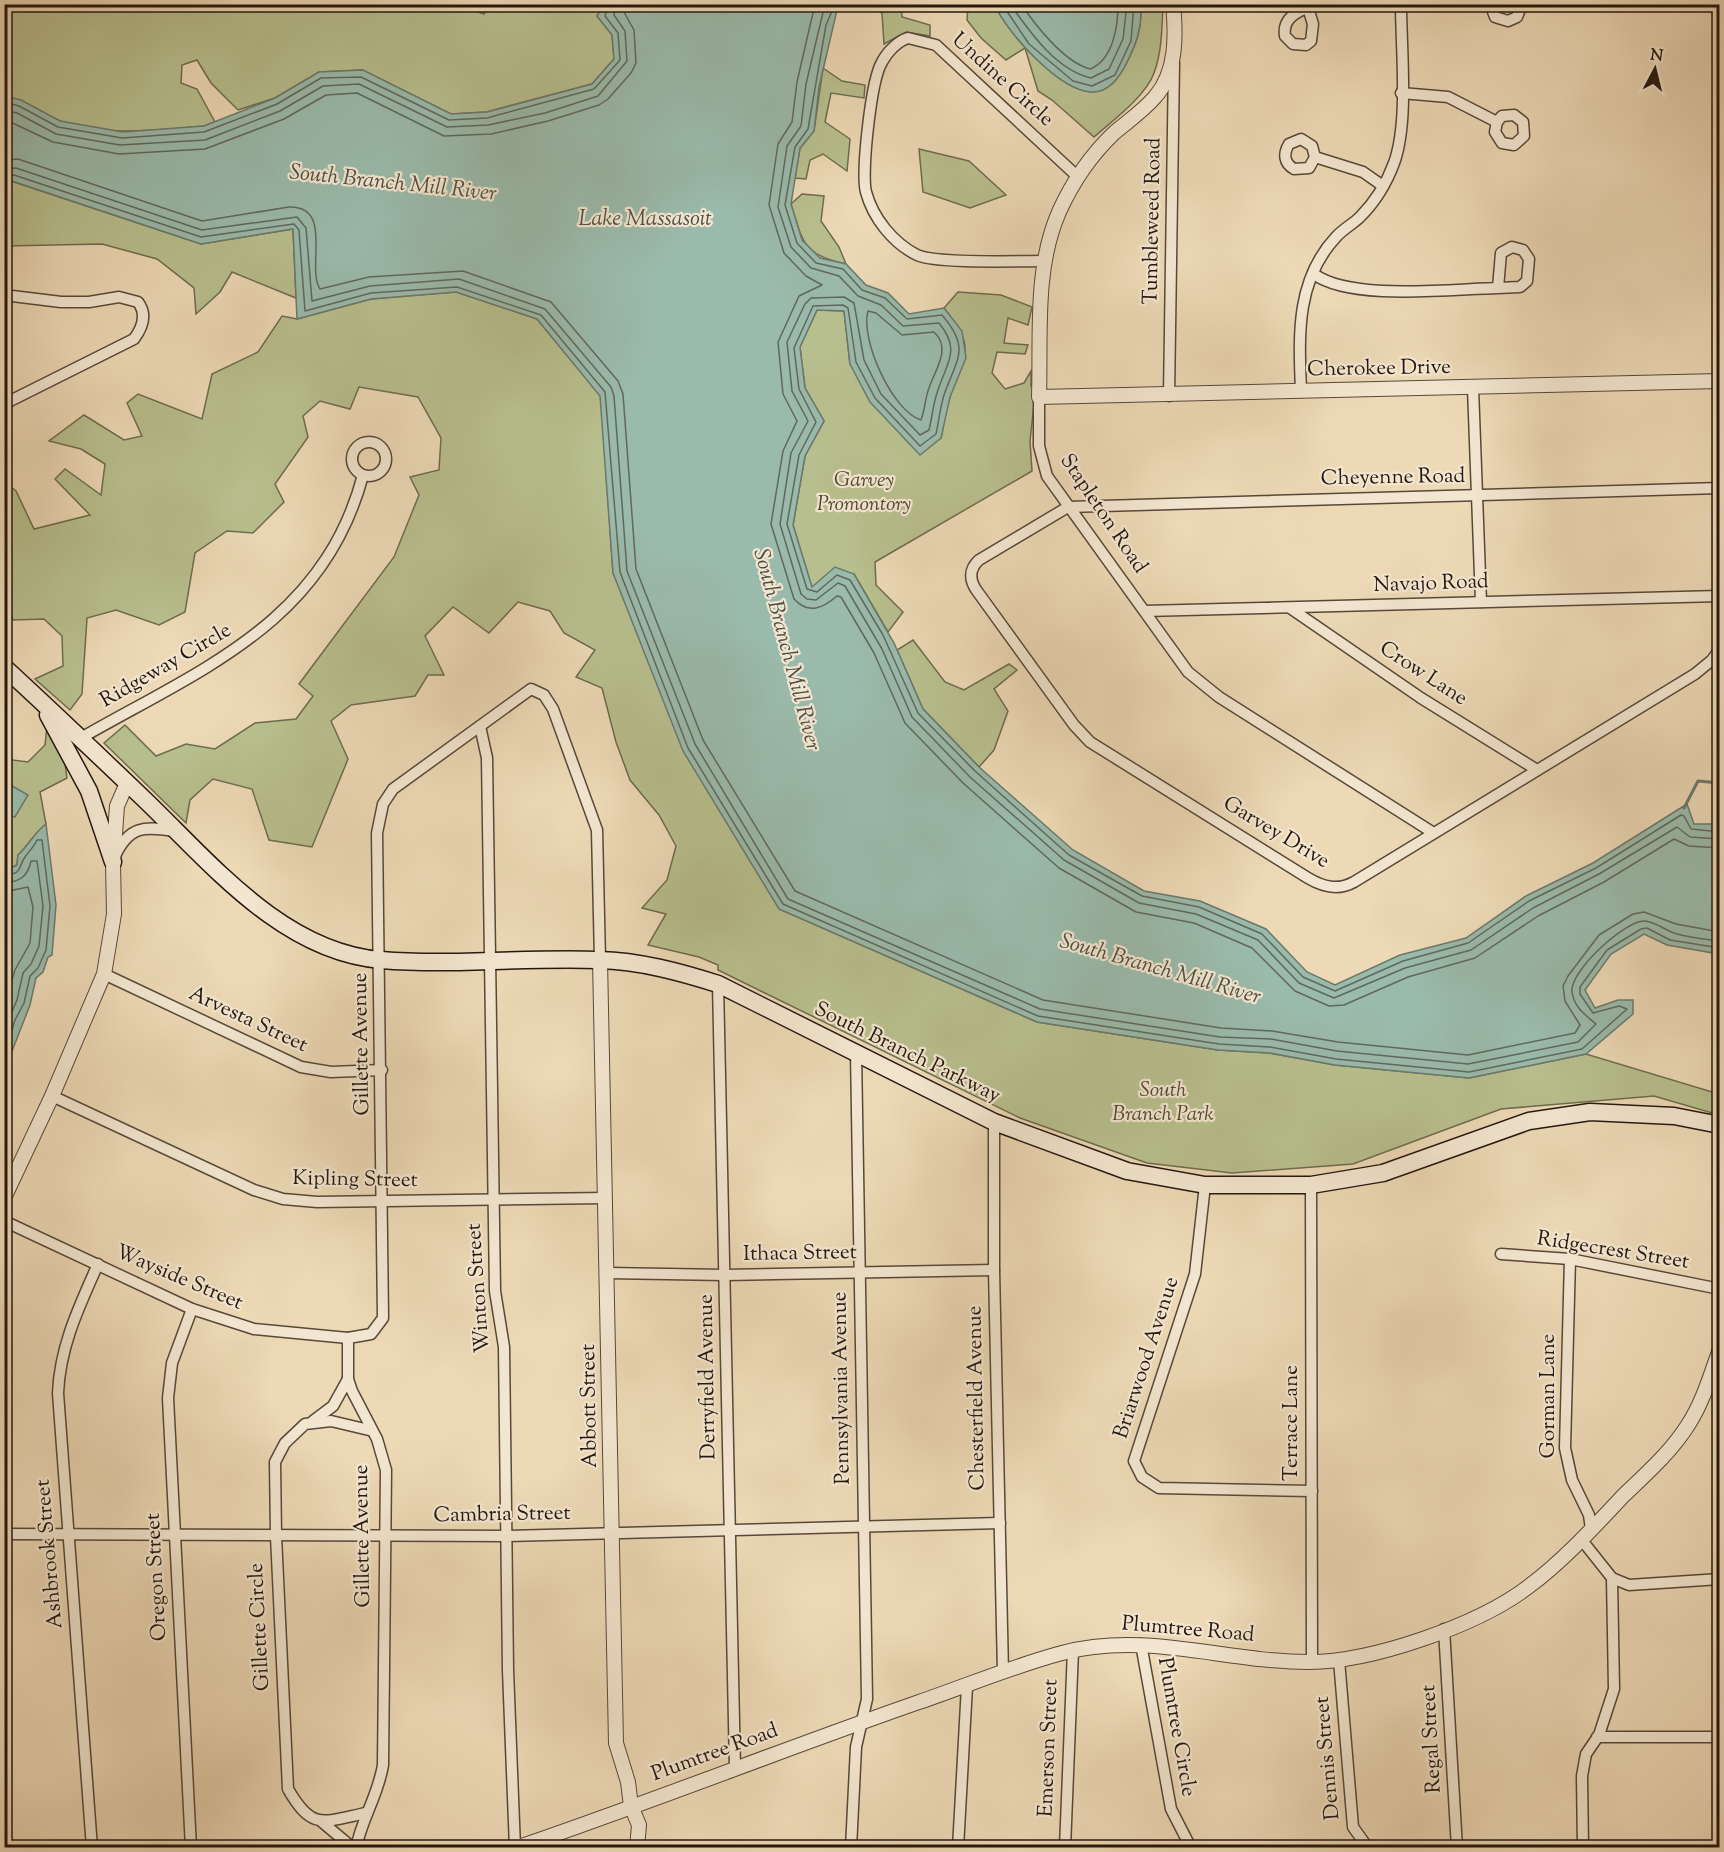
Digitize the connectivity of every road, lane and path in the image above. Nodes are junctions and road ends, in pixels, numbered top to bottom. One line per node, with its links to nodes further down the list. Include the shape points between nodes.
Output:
1 (1173, 4): 5 (street, Stapleton Road)
2 (1401, 4): 6 (street)
3 (1490, 4): 4 (street, via 1495,17 1508,21 1520,14)
4 (1522, 4)
5 (1174, 47): 9 (street, Stapleton Road, via 1160,91 1114,133); 18 (street, Tumbleweed Road)
6 (1401, 93): 7 (street, via 1448,97); 10 (street, via 1400,142)
7 (1497, 122)
8 (1316, 157): 10 (street, via 1363,172)
9 (1078, 177): 11 (street, Stapleton Road, via 1055,221); 11 (street, Undine Circle, via 936,45 908,38 882,61 874,88 864,185 873,210 887,231 901,245 924,258)
10 (1383, 186): 12 (street, via 1360,217 1332,241)
11 (1044, 261): 19 (street, Stapleton Road)
12 (1314, 273): 13 (street, via 1334,285 1371,290); 17 (street, via 1301,311)
13 (1497, 288)
14 (4, 295): 20 (street, via 70,303 124,297 138,302 144,314 134,339)
15 (1719, 381): 16 (street, Cherokee Drive)
16 (1473, 388): 17 (street, Cherokee Drive); 23 (street)
17 (1301, 392): 18 (street, Cherokee Drive)
18 (1169, 396): 19 (street, Cherokee Drive)
19 (1039, 398): 24 (street, Stapleton Road, via 1041,460)
20 (4, 404)
21 (363, 475): 33 (street, Ridgeway Circle, via 352,512 325,565 255,635 225,658)
22 (1719, 489): 23 (street, Cheyenne Road)
23 (1479, 495): 24 (street, Cheyenne Road); 26 (street)
24 (1068, 507): 28 (street, Stapleton Road); 37 (street, Garvey Drive, via 979,560 972,568 971,580 1090,742 1325,886 1346,886)
25 (1719, 596): 26 (street, Navajo Road)
26 (1481, 602): 27 (street, Navajo Road)
27 (1289, 608): 28 (street, Navajo Road); 34 (street, Crow Lane, via 1421,698)
28 (1144, 611): 37 (street, Stapleton Road, via 1183,667 1202,686)
29 (1719, 649): 34 (street, Garvey Drive, via 1695,674)
30 (4, 667): 31 (main road, South Branch Parkway)
31 (39, 699): 33 (main road, South Branch Parkway); 38 (main road, via 89,790)
32 (480, 726): 39 (street, Gillette Avenue, via 393,789 383,804 377,833); 40 (street, Winton Street, via 487,758); 41 (street, Gillette Avenue, via 531,689 544,695 553,709 597,830)
33 (81, 738): 35 (main road, South Branch Parkway)
34 (1538, 770): 37 (street, Garvey Drive)
35 (128, 783): 36 (main road, South Branch Parkway); 38 (street, via 117,806)
36 (174, 831): 38 (street, via 135,831 120,846); 39 (main road, South Branch Parkway, via 277,922 324,948)
37 (1432, 832)
38 (113, 862): 42 (street, via 114,914)
39 (380, 960): 40 (main road, South Branch Parkway); 45 (street, Gillette Avenue)
40 (489, 960): 41 (main road, South Branch Parkway); 53 (street, Winton Street)
41 (600, 960): 43 (main road, South Branch Parkway, via 670,970); 52 (street, Abbott Street)
42 (104, 974): 45 (street, Arvesta Street, via 301,1067 332,1072); 46 (street)
43 (718, 984): 44 (main road, South Branch Parkway); 62 (street, Derryfield Avenue)
44 (856, 1053): 47 (main road, South Branch Parkway); 60 (street, Pennsylvania Avenue)
45 (382, 1070): 54 (street, Gillette Avenue)
46 (52, 1096): 51 (street); 54 (street, Kipling Street, via 267,1195 301,1202)
47 (994, 1122): 49 (main road, South Branch Parkway, via 1127,1171); 59 (street, Chesterfield Avenue)
48 (1719, 1125): 50 (main road, South Branch Parkway, via 1674,1116 1590,1112 1529,1121 1383,1173)
49 (1205, 1185): 50 (main road, South Branch Parkway); 70 (street, Briarwood Avenue, via 1195,1274 1134,1461 1142,1477 1159,1488)
50 (1311, 1185): 70 (street, Terrace Lane)
51 (4, 1198)
52 (606, 1198): 53 (street, Kipling Street); 61 (street, Abbott Street)
53 (493, 1199): 54 (street, Kipling Street); 81 (street, Winton Street, via 495,1298 504,1347)
54 (383, 1203): 65 (street, Gillette Avenue, via 383,1318 371,1334)
55 (4, 1221): 58 (street, Wayside Street)
56 (1501, 1254): 57 (street, Ridgecrest Street)
57 (1570, 1259): 63 (street, Ridgecrest Street); 77 (street, Gorman Lane, via 1565,1448 1572,1480 1589,1515)
58 (98, 1264): 64 (street, Wayside Street); 76 (street, Ashbrook Street, via 71,1324 59,1373)
59 (994, 1270): 60 (street, Ithaca Street); 71 (street, Chesterfield Avenue)
60 (860, 1272): 62 (street, Ithaca Street); 72 (street, Pennsylvania Avenue)
61 (608, 1273): 62 (street, Ithaca Street); 74 (street, Abbott Street)
62 (725, 1275): 73 (street, Derryfield Avenue)
63 (1719, 1289)
64 (192, 1309): 65 (street, Wayside Street, via 254,1329); 78 (street, Oregon Street, via 172,1364 168,1390)
65 (348, 1338): 67 (street, Gillette Avenue)
66 (1719, 1348): 77 (street, Plumtree Road, via 1703,1396 1688,1425 1668,1451)
67 (348, 1379): 68 (street, Gillette Circle, via 333,1406); 69 (street, Gillette Avenue)
68 (305, 1424): 69 (street, via 331,1421); 79 (street, Gillette Circle, via 285,1443 276,1462)
69 (369, 1430): 80 (street, Gillette Avenue, via 381,1449 386,1470)
70 (1312, 1491): 88 (street, Terrace Lane)
71 (1000, 1523): 72 (street, Cambria Street); 89 (street, Chesterfield Avenue)
72 (865, 1527): 73 (street, Cambria Street); 91 (street, Pennsylvania Avenue, via 867,1699)
73 (732, 1531): 74 (street, Cambria Street); 94 (street, Derryfield Avenue)
74 (613, 1533): 81 (street, Cambria Street); 95 (street, Abbott Street, via 616,1743)
75 (4, 1534): 76 (street, Cambria Street)
76 (67, 1534): 78 (street, Cambria Street); 98 (street, Ashbrook Street)
77 (1586, 1534): 82 (street); 84 (street, Plumtree Road, via 1551,1569 1518,1594)
78 (174, 1536): 79 (street, Cambria Street); 99 (street, Oregon Street)
79 (276, 1536): 80 (street, Cambria Street); 97 (street, Gillette Circle, via 288,1789 301,1811)
80 (384, 1536): 81 (street, Cambria Street); 96 (street, Gillette Avenue, via 383,1765 378,1791)
81 (507, 1536): 101 (street, Winton Street)
82 (1612, 1578): 83 (street, via 1629,1585); 92 (street, via 1614,1689)
83 (1719, 1579)
84 (1444, 1629): 87 (street, Plumtree Road, via 1380,1652); 108 (street, Regal Street)
85 (1141, 1644): 86 (street, Plumtree Road); 88 (street, Plumtree Road); 106 (street, Plumtree Circle, via 1171,1809)
86 (1073, 1650): 89 (street, Plumtree Road); 105 (street, Emerson Street)
87 (1339, 1660): 88 (street, Plumtree Road); 107 (street, Dennis Street, via 1353,1827)
88 (1312, 1662)
89 (1003, 1672): 90 (street, Plumtree Road)
90 (967, 1686): 91 (street, Plumtree Road); 104 (street)
91 (862, 1722): 94 (street, Plumtree Road); 103 (street, Pennsylvania Avenue, via 856,1747)
92 (1597, 1737): 93 (street); 109 (street, via 1586,1754 1582,1776)
93 (1719, 1737)
94 (735, 1768): 95 (street, Plumtree Road)
95 (631, 1806): 101 (street, Plumtree Road); 102 (street, Abbott Street, via 639,1825)
96 (366, 1813): 97 (street); 100 (street, Gillette Avenue)
97 (322, 1822): 100 (street, Gillette Circle)
98 (92, 1848)
99 (191, 1848)
100 (355, 1848)
101 (516, 1848)
102 (638, 1848)
103 (851, 1848)
104 (958, 1848)
105 (1065, 1848)
106 (1191, 1848)
107 (1368, 1848)
108 (1457, 1848)
109 (1583, 1848)

